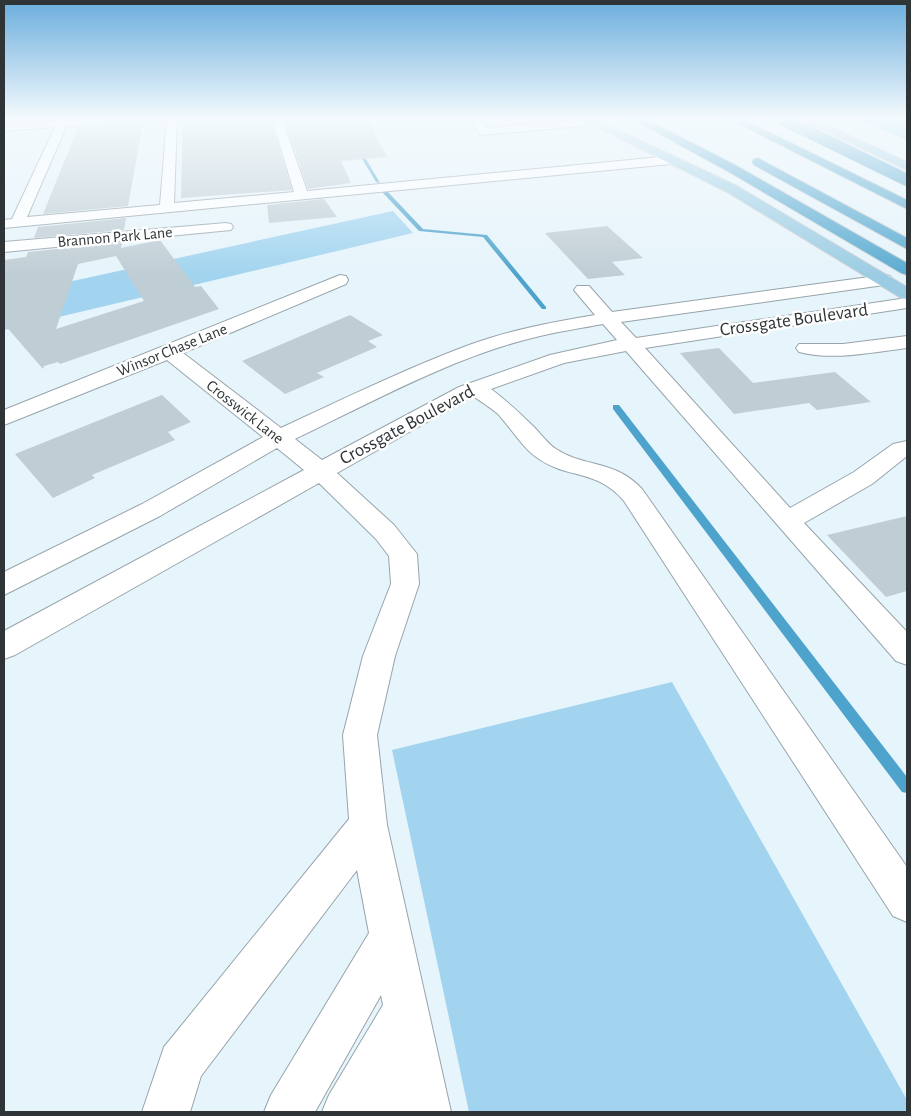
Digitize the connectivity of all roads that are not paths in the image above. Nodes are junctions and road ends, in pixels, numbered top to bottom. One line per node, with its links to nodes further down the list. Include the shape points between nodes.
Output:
1 (41, 171): 17 (street)
2 (169, 171): 16 (street)
3 (294, 171): 14 (street)
4 (557, 171): 14 (street)
5 (694, 171): 24 (main road, via 732,189)
6 (737, 171): 22 (highway)
7 (744, 171): 22 (highway)
8 (774, 171): 20 (highway)
9 (839, 171): 15 (highway)
10 (889, 171): 13 (highway, bridge)
11 (895, 171): 12 (highway)
12 (907, 176)
13 (907, 180)
14 (302, 196): 16 (street)
15 (907, 205)
16 (167, 208): 17 (street)
17 (18, 222): 18 (street)
18 (4, 224)
19 (226, 227): 21 (street, Brannon Park Lane)
20 (907, 244)
21 (4, 247)
22 (907, 269)
23 (340, 280): 32 (street, Winsor Chase Lane)
24 (884, 280): 26 (main road); 28 (street, Crossgate Boulevard)
25 (583, 290): 28 (street)
26 (907, 294)
27 (907, 304): 30 (street, Crossgate Boulevard)
28 (608, 318): 30 (street); 35 (street, Crossgate Boulevard, via 536,331 477,349 393,383)
29 (907, 342): 31 (street, via 843,350)
30 (630, 344): 33 (street, Crossgate Boulevard, via 557,359); 38 (street)
31 (806, 348)
32 (169, 352): 34 (street, Winsor Chase Lane); 35 (street, Crosswick Lane)
33 (475, 388): 37 (street, Crossgate Boulevard); 43 (street, via 504,408 548,454 598,471 624,484 633,494)
34 (4, 418)
35 (278, 438): 37 (street, Crosswick Lane); 39 (street, Crossgate Boulevard, via 151,510)
36 (907, 448): 38 (street, via 901,449 864,478)
37 (320, 471): 40 (street, Crossgate Boulevard); 42 (street, Crosswick Lane, via 385,532 403,554 405,584 379,656 360,735)
38 (787, 521): 41 (street)
39 (4, 584)
40 (4, 646)
41 (907, 652)
42 (368, 825): 44 (street, Crosswick Lane); 47 (street, via 181,1064)
43 (907, 902)
44 (391, 936): 45 (street, Crosswick Lane); 48 (street)
45 (406, 1009): 46 (street, Crosswick Lane); 49 (street)
46 (417, 1061): 50 (street); 51 (street, Crosswick Lane)
47 (166, 1112)
48 (288, 1112)
49 (346, 1112)
50 (392, 1112)
51 (427, 1112)

